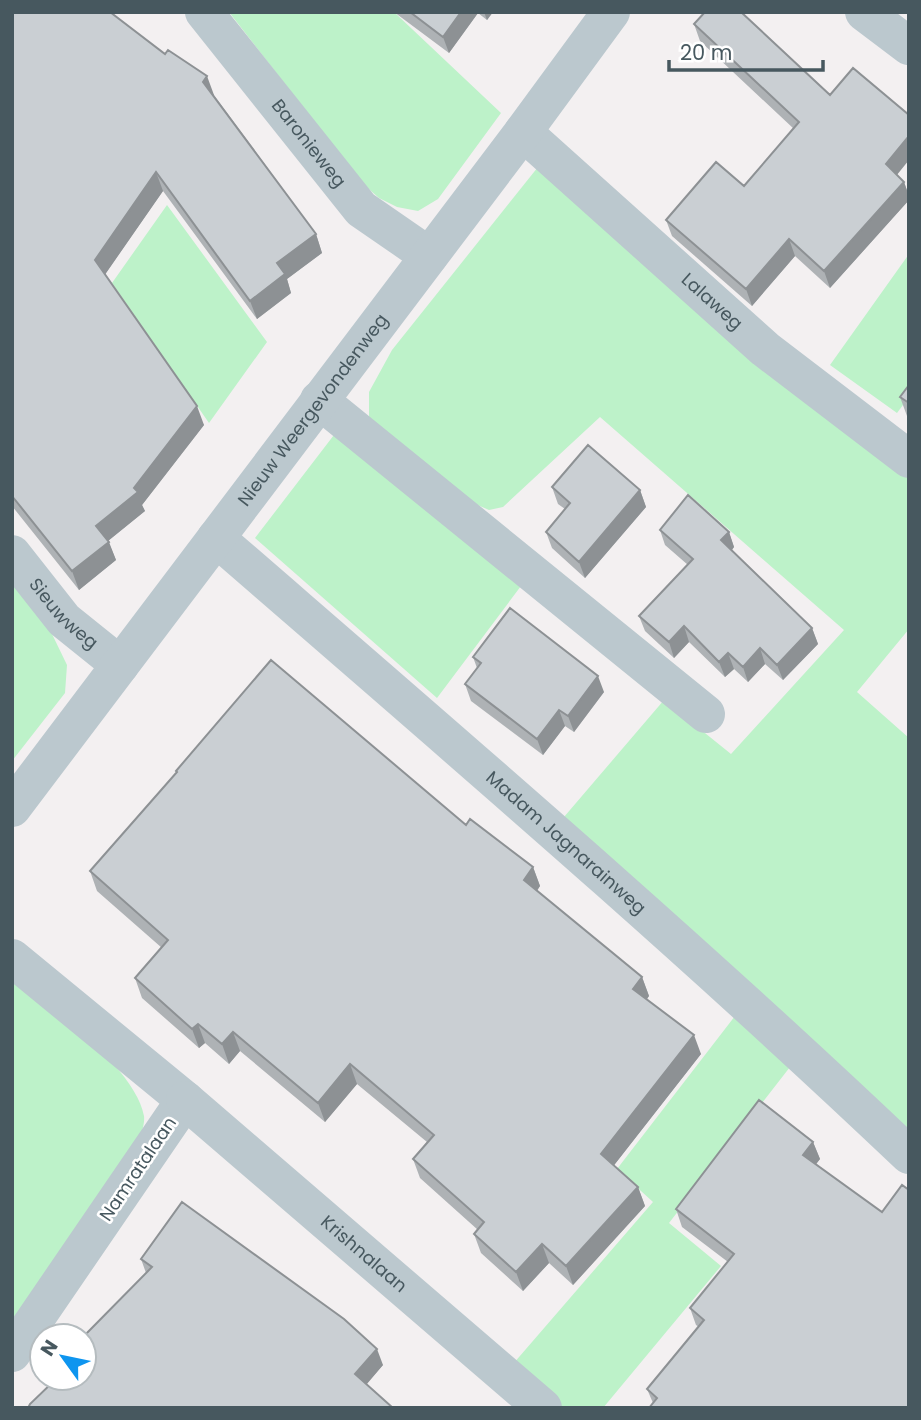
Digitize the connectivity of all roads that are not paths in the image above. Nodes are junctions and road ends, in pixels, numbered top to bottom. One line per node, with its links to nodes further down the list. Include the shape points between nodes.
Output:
1 (204, 12): 6 (street, Baronieweg, via 361,209)
2 (611, 12): 5 (street, Nieuw Weergevondenweg)
3 (864, 12): 4 (street)
4 (909, 46)
5 (523, 132): 6 (street, Nieuw Weergevondenweg); 8 (street, Lalaweg, via 765,349)
6 (429, 256): 7 (street, Nieuw Weergevondenweg)
7 (319, 400): 9 (street, Nieuw Weergevondenweg); 12 (street)
8 (909, 459)
9 (216, 538): 11 (street, Nieuw Weergevondenweg); 16 (street, Madam Jagnarainweg, via 692,954)
10 (12, 554): 11 (street, Sieuwweg, via 64,620)
11 (120, 665): 13 (street, Nieuw Weergevondenweg)
12 (706, 714)
13 (12, 808)
14 (12, 958): 15 (street, Namratalaan)
15 (185, 1100): 17 (street, Namratalaan); 18 (street, Krishnalaan)
16 (909, 1155)
17 (12, 1353)
18 (543, 1408)

